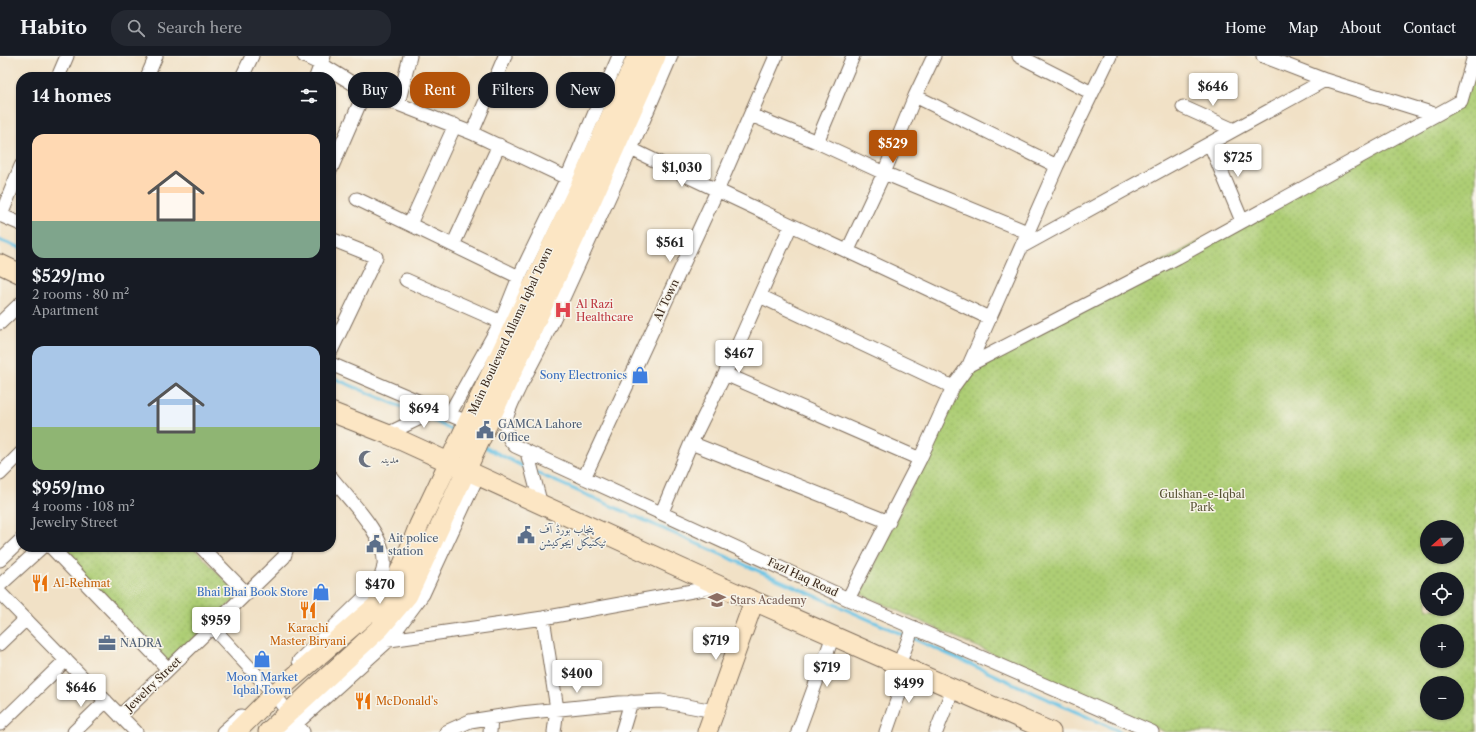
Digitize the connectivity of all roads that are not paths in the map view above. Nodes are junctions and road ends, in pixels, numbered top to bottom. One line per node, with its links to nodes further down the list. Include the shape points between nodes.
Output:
1 (67, 56): 19 (street)
2 (156, 56): 20 (street)
3 (252, 56): 21 (street)
4 (304, 56): 18 (street)
5 (410, 56): 25 (street)
6 (505, 56): 35 (street)
7 (619, 56): 44 (street)
8 (638, 56): 44 (main road, Main Boulevard Allama Iqbal Town)
9 (656, 56): 70 (main road, Main Boulevard Allama Iqbal Town)
10 (671, 56): 39 (street, Fazl Haq Road)
11 (776, 56): 32 (street, AI Town)
12 (853, 56): 36 (street)
13 (934, 56): 27 (street)
14 (1019, 56): 26 (street)
15 (1110, 56): 26 (street)
16 (1263, 56): 24 (street)
17 (1474, 56): 31 (street, via 1461,101)
18 (322, 60): 22 (street); 23 (street)
19 (60, 72)
20 (149, 72)
21 (244, 72)
22 (318, 72)
23 (348, 79)
24 (1325, 80): 31 (street); 34 (street)
25 (402, 88)
26 (1092, 93): 41 (street)
27 (915, 96): 41 (street); 42 (street)
28 (402, 105): 33 (street)
29 (1183, 107): 34 (street)
30 (358, 108): 40 (street)
31 (1434, 114): 48 (street)
32 (751, 115): 36 (street); 45 (street, AI Town)
33 (455, 125): 35 (street); 50 (street)
34 (1234, 130): 37 (street)
35 (472, 132): 38 (street)
36 (817, 142): 42 (street)
37 (1210, 144): 48 (street); 55 (street)
38 (499, 145): 44 (street); 54 (street)
39 (631, 149): 45 (street); 70 (street, Fazl Haq Road, via 551,326)
40 (336, 158)
41 (1057, 166): 52 (street)
42 (884, 173): 52 (street); 56 (street)
43 (16, 178): 47 (street)
44 (574, 181): 59 (street); 74 (main road, Main Boulevard Allama Iqbal Town)
45 (717, 191): 51 (street); 83 (street, AI Town)
46 (357, 199): 50 (street)
47 (0, 215): 49 (street)
48 (1242, 221): 67 (street)
49 (16, 222)
50 (410, 224): 54 (street)
51 (791, 225): 56 (street); 61 (street)
52 (1027, 232): 55 (street)
53 (336, 240): 66 (street, via 376,257)
54 (453, 246): 59 (street)
55 (1021, 247): 63 (street)
56 (848, 250): 63 (street)
57 (0, 264): 58 (main road)
58 (16, 272)
59 (519, 278): 64 (street)
60 (406, 280): 64 (street)
61 (760, 296): 69 (street); 71 (street)
62 (16, 308): 65 (street)
63 (989, 318): 67 (street)
64 (501, 322): 72 (street)
65 (0, 323)
66 (336, 341)
67 (969, 365): 71 (street)
68 (336, 366): 72 (street)
69 (725, 374): 76 (street); 80 (street)
70 (514, 383): 79 (street, Fazl Haq Road, via 505,428 510,441); 81 (main road, Main Boulevard Allama Iqbal Town, via 482,436)
71 (953, 387): 80 (street)
72 (439, 412): 74 (street); 75 (street)
73 (336, 415): 75 (main road)
74 (466, 425): 77 (main road, Main Boulevard Allama Iqbal Town)
75 (387, 434): 77 (main road)
76 (691, 443): 86 (street); 87 (street)
77 (451, 455): 81 (main road); 95 (main road, Main Boulevard Allama Iqbal Town)
78 (16, 458): 82 (street)
79 (529, 458): 83 (street, Fazl Haq Road); 85 (street)
80 (920, 459): 87 (street)
81 (472, 469): 85 (main road); 107 (street, via 423,594); 109 (main road, Main Boulevard Allama Iqbal Town, via 408,595 389,619)
82 (0, 474)
83 (584, 478): 86 (street, Fazl Haq Road)
84 (336, 483): 94 (street, via 375,534 382,549)
85 (541, 505): 97 (main road)
86 (662, 512): 100 (street, Fazl Haq Road)
87 (888, 522): 100 (street)
88 (16, 545): 93 (street)
89 (36, 552): 96 (street)
90 (56, 552): 112 (street)
91 (206, 552): 99 (street)
92 (285, 552): 99 (street, Jewelry Street, via 284,558)
93 (0, 560)
94 (384, 564): 95 (street); 114 (street, via 374,588)
95 (403, 566): 114 (main road, Main Boulevard Allama Iqbal Town, via 383,600)
96 (0, 585)
97 (720, 586): 101 (main road); 102 (street)
98 (0, 592): 103 (street)
99 (247, 594): 104 (street, Jewelry Street)
100 (848, 599): 105 (street, Fazl Haq Road)
101 (754, 601): 106 (main road); 118 (main road)
102 (543, 618): 107 (street); 117 (street)
103 (26, 619): 108 (street); 110 (street)
104 (212, 627): 112 (street, Jewelry Street); 114 (street)
105 (912, 630): 111 (street, via 906,648); 137 (street, Fazl Haq Road)
106 (832, 636): 111 (main road); 133 (street)
107 (388, 641): 109 (street); 122 (street)
108 (0, 644)
109 (361, 644): 122 (main road, Main Boulevard Allama Iqbal Town)
110 (66, 660): 115 (street); 121 (street)
111 (904, 667): 113 (main road); 134 (street)
112 (168, 669): 119 (street, Jewelry Street)
113 (953, 688): 135 (street); 136 (main road)
114 (272, 692): 122 (street); 125 (street); 126 (main road, Main Boulevard Allama Iqbal Town)
115 (106, 701): 119 (street); 123 (street)
116 (631, 702): 117 (street); 118 (street, via 661,701); 131 (street)
117 (557, 709): 120 (street); 130 (street)
118 (714, 711): 132 (main road)
119 (120, 716): 124 (street)
120 (491, 718): 128 (street, via 470,721); 129 (street)
121 (0, 724)
122 (293, 725): 127 (main road, Main Boulevard Allama Iqbal Town)
123 (74, 732)
124 (136, 732)
125 (223, 732)
126 (236, 732)
127 (268, 732)
128 (446, 732)
129 (490, 732)
130 (554, 732)
131 (622, 732)
132 (707, 732)
133 (798, 732)
134 (886, 732)
135 (936, 732)
136 (1051, 732)
137 (1152, 732)

